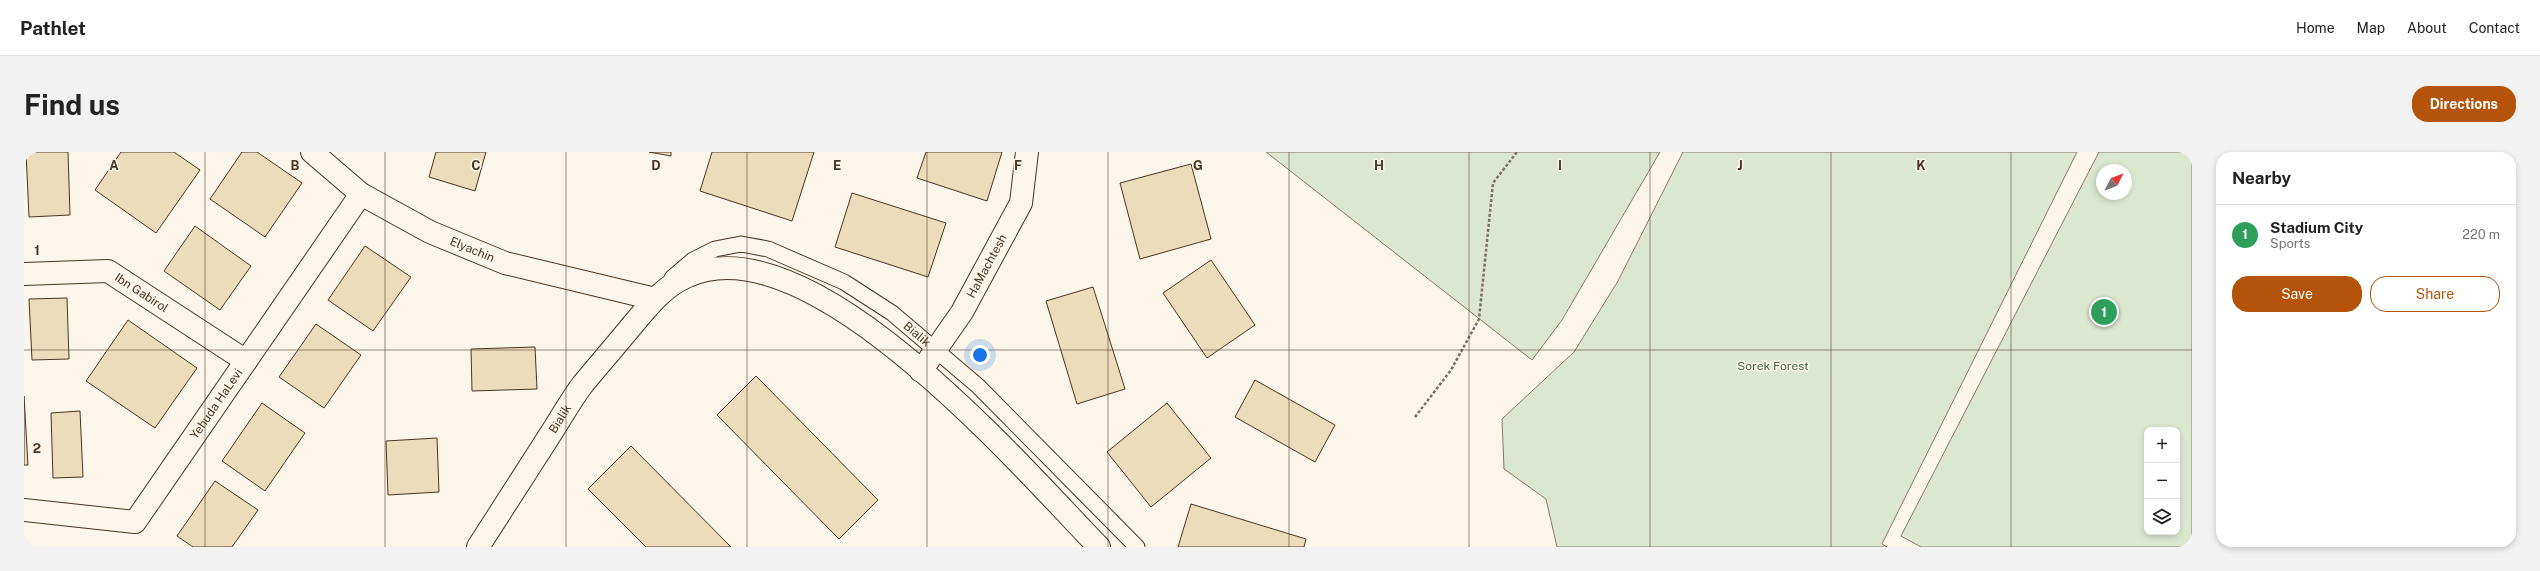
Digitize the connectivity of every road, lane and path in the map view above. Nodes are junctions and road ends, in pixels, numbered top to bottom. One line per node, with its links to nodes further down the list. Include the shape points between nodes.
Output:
1 (312, 152): 4 (street, Elyachin)
2 (1027, 152): 7 (street, HaMachtesh, via 1021,203 962,312)
3 (1517, 152): 10 (path, via 1493,183 1478,318 1452,370)
4 (362, 194): 6 (street, Elyachin, via 430,232 505,263); 8 (street, Yehuda HaLevi)
5 (24, 274): 8 (street, Ibn Gabirol, via 108,271)
6 (655, 299): 7 (lane, Bialik, via 672,278 693,260 715,249 741,244 768,249 844,282 892,313); 9 (street, Bialik, via 688,276 715,268 742,268 774,276 831,303 882,337); 12 (street, Bialik, via 582,385)
7 (937, 350): 9 (street, HaMachtesh); 14 (lane, Bialik, via 978,386)
8 (246, 361): 11 (street, Yehuda HaLevi, via 135,522)
9 (921, 371): 13 (street, Bialik, via 962,406)
10 (1415, 417)
11 (24, 510)
12 (478, 547)
13 (1099, 547)
14 (1137, 547)

